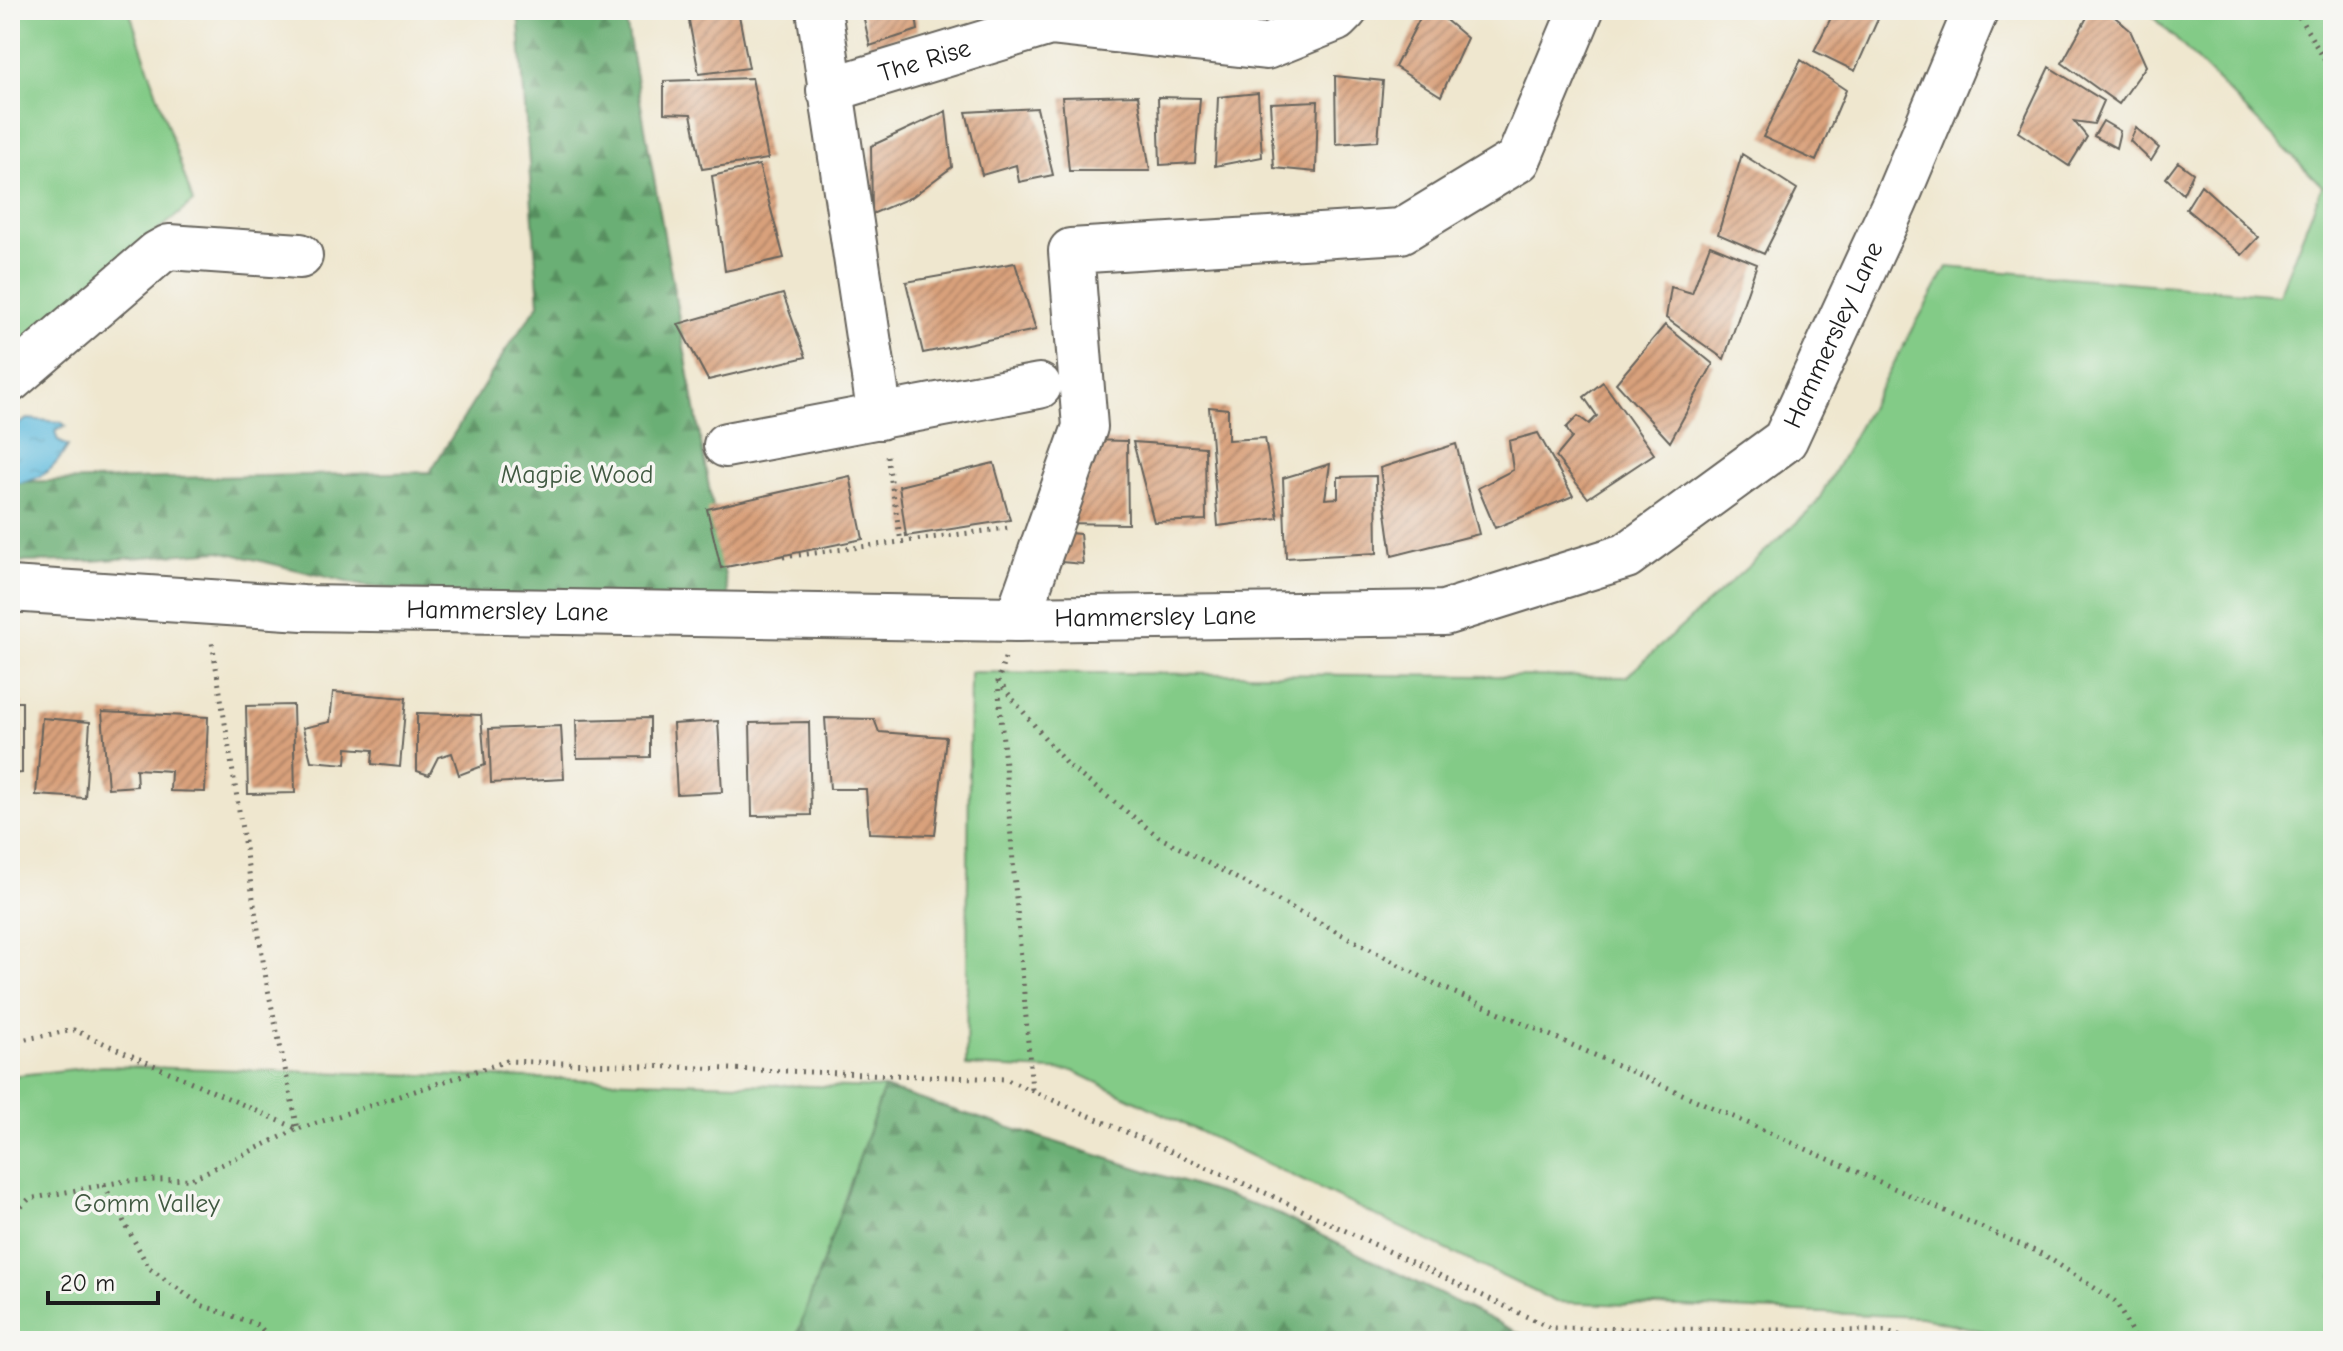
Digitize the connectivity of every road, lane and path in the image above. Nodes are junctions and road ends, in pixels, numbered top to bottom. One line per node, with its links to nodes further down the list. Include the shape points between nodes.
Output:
1 (819, 10): 8 (street)
2 (1345, 10): 6 (street, The Rise, via 1336,19 1266,47)
3 (1581, 10): 19 (street, via 1518,160 1401,231 1071,251 1085,427)
4 (1976, 10): 19 (street, Hammersley Lane, via 1785,440 1626,556 1444,613)
5 (2295, 10): 7 (path)
6 (1162, 22): 8 (street, The Rise, via 1050,23)
7 (2333, 74)
8 (829, 90): 12 (street)
9 (300, 256): 10 (street, via 169,247)
10 (10, 380)
11 (1039, 386): 12 (street)
12 (880, 417): 13 (street); 15 (path)
13 (726, 445)
14 (1013, 527): 15 (path)
15 (901, 542): 16 (path)
16 (783, 557)
17 (10, 589): 18 (street, Hammersley Lane)
18 (195, 601): 19 (street, Hammersley Lane, via 303,608); 23 (path, via 216,652 267,985)
19 (1017, 619): 20 (path)
20 (998, 681): 22 (path); 28 (path, via 1067,765 1159,837 1435,984 2044,1255 2116,1302)
21 (10, 1042): 23 (path, via 74,1030)
22 (1032, 1091): 23 (path, via 1005,1079 507,1061); 27 (path, via 1270,1195 1551,1328 1886,1331)
23 (298, 1129): 24 (path, via 191,1179)
24 (104, 1185): 25 (path, via 29,1199); 26 (path, via 149,1268 201,1305 258,1325)
25 (10, 1218)
26 (273, 1341)
27 (1918, 1341)
28 (2136, 1341)

